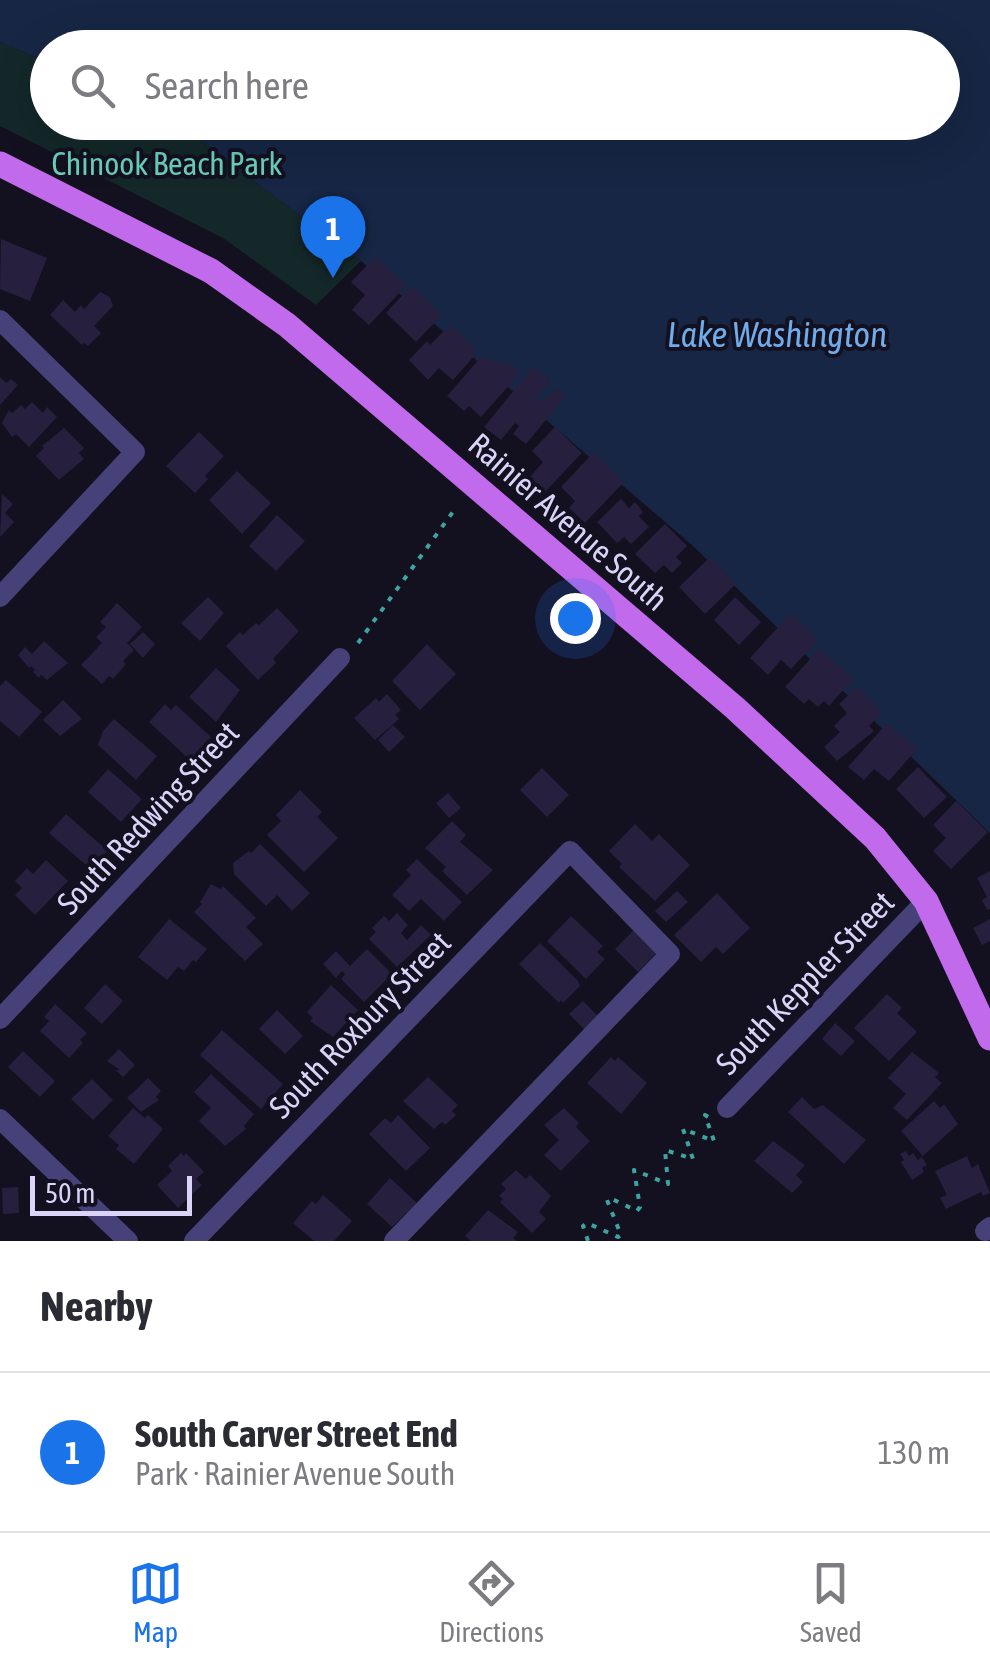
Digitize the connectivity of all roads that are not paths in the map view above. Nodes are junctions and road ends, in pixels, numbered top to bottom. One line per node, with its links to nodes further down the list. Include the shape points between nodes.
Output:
1 (0, 164): 5 (main road, Rainier Avenue South, via 211,271 287,325 828,792)
2 (0, 320): 3 (street, via 135,452)
3 (0, 596)
4 (340, 658): 6 (street, South Redwing Street)
5 (926, 901): 7 (main road, Rainier Avenue South); 8 (street, South Keppler Street)
6 (0, 1019)
7 (990, 1038)
8 (721, 1114)
9 (0, 1118): 10 (street)
10 (127, 1240): 11 (street)
11 (98, 1241)
12 (194, 1241): 13 (street, South Roxbury Street, via 570,851 670,954)
13 (394, 1241)

